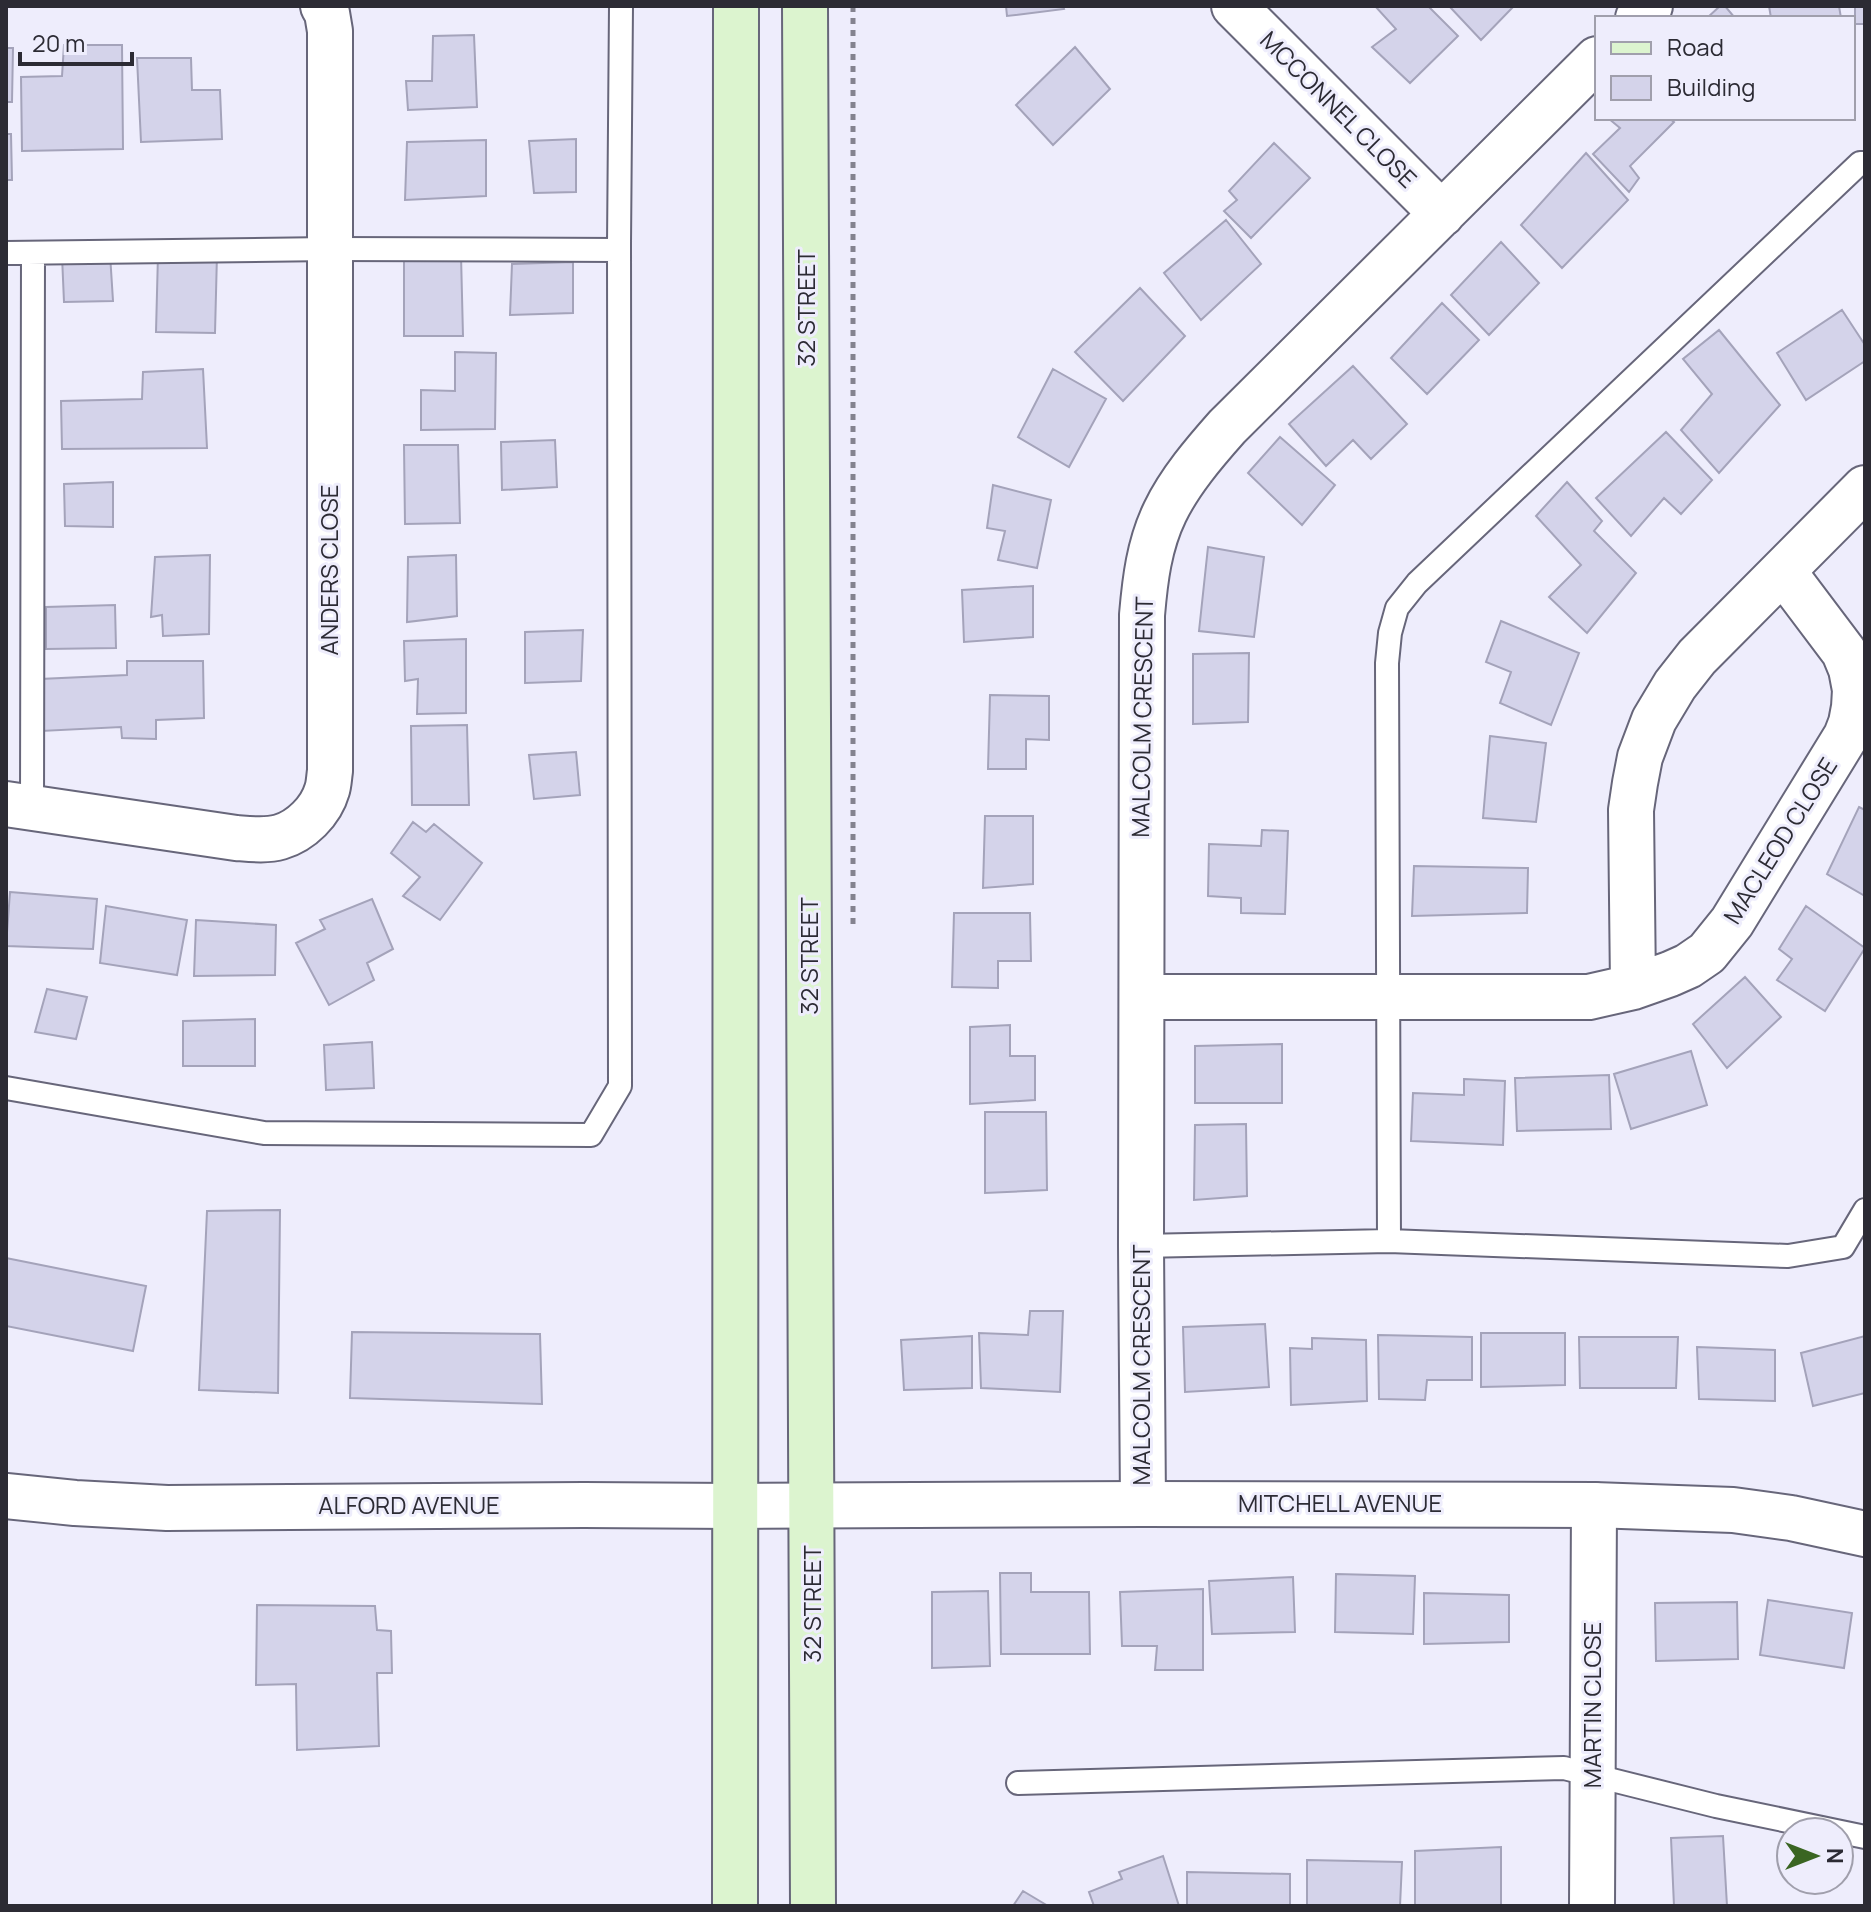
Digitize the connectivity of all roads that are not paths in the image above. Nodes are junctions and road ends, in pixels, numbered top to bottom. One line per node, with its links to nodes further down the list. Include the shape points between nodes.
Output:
1 (323, 6): 9 (street, ANDERS CLOSE, via 330,31)
2 (621, 6): 10 (lane)
3 (736, 6): 26 (main road)
4 (805, 6): 27 (main road, 32 STREET)
5 (1234, 6): 8 (street, MCCONNEL CLOSE)
6 (1595, 61): 8 (street, MALCOLM CRESCENT)
7 (1865, 163): 18 (lane, via 1417,583 1397,608 1387,663)
8 (1442, 214): 17 (street, MALCOLM CRESCENT, via 1227,427 1184,481 1155,537 1142,615)
9 (330, 249): 10 (lane); 12 (lane); 15 (street, ANDERS CLOSE, via 330,771 319,807 296,829 262,840)
10 (619, 250): 19 (lane, via 620,1086 591,1135 264,1133)
11 (6, 253): 12 (lane)
12 (33, 254): 15 (lane)
13 (1865, 488): 14 (street)
14 (1783, 571): 16 (street, via 1697,657 1654,720 1631,810); 16 (street, MACLEOD CLOSE, via 1844,652 1855,690 1851,723 1720,939 1688,966)
15 (19, 806)
16 (1633, 987): 18 (street, MACLEOD CLOSE, via 1589,997)
17 (1142, 997): 18 (street, MACLEOD CLOSE); 22 (street, MALCOLM CRESCENT)
18 (1387, 997): 21 (lane)
19 (6, 1088)
20 (1865, 1210): 21 (lane, via 1843,1247 1788,1256)
21 (1389, 1241): 22 (lane)
22 (1141, 1246): 24 (street, MALCOLM CRESCENT)
23 (6, 1496): 26 (street, ALFORD AVENUE, via 167,1508)
24 (1143, 1504): 25 (street, MITCHELL AVENUE); 27 (street, MITCHELL AVENUE)
25 (1594, 1505): 28 (street, MITCHELL AVENUE, via 1733,1510); 29 (street, MARTIN CLOSE)
26 (735, 1506): 27 (street, ALFORD AVENUE); 32 (main road)
27 (812, 1506): 33 (main road, 32 STREET)
28 (1865, 1534)
29 (1593, 1775): 30 (lane, via 1564,1768); 31 (lane); 34 (street, MARTIN CLOSE)
30 (1018, 1783)
31 (1865, 1837)
32 (735, 1906)
33 (813, 1906)
34 (1592, 1906)

